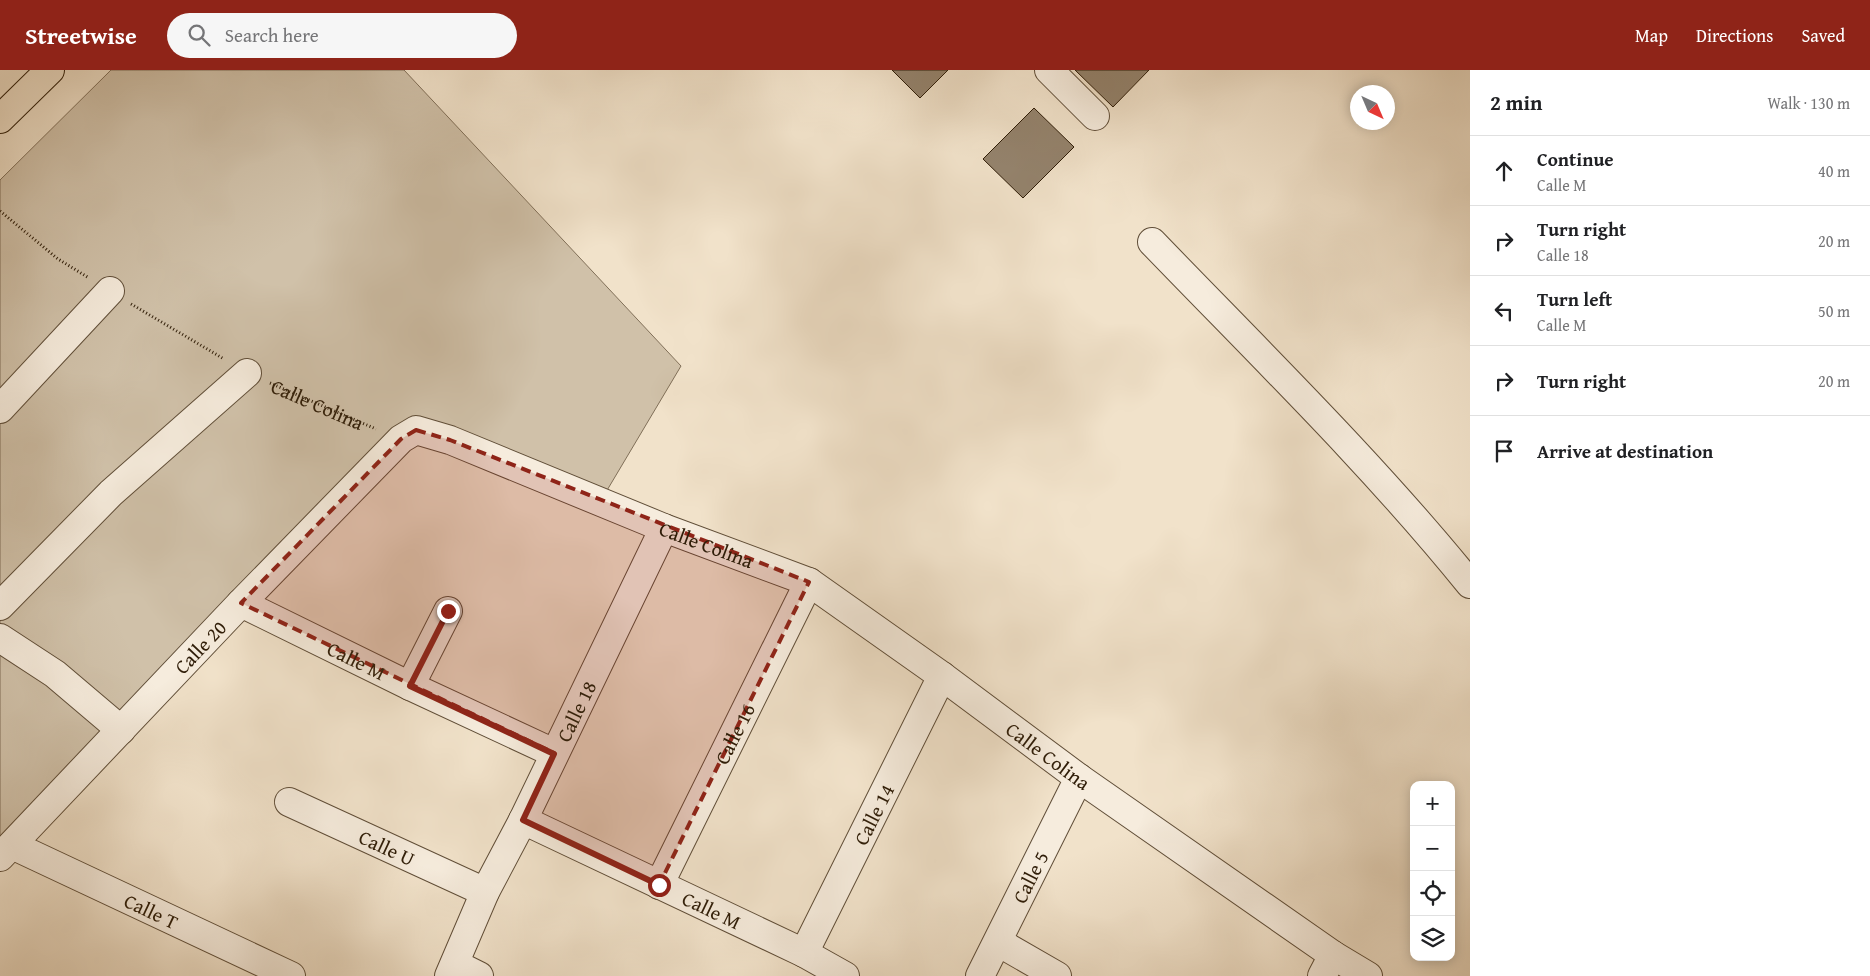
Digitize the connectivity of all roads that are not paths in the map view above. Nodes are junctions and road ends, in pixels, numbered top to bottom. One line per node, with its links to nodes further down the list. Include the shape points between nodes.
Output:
1 (50, 70): 4 (main road)
2 (1049, 70): 3 (street)
3 (1095, 116)
4 (0, 119)
5 (1152, 242): 12 (street, via 1352,450)
6 (110, 291): 8 (street)
7 (247, 373): 14 (street, via 111,493)
8 (0, 409)
9 (401, 440): 10 (street, Calle Colina, via 416,430 450,440); 13 (street, Calle 20)
10 (664, 528): 11 (street, Calle Colina); 20 (street, Calle 18)
11 (809, 582): 17 (street, Calle Colina); 25 (street, Calle 16)
12 (1470, 584)
13 (241, 603): 18 (street, Calle M); 19 (street, Calle 20)
14 (0, 606)
15 (448, 611): 18 (street)
16 (0, 638): 19 (street, via 55,674)
17 (942, 676): 21 (street, Calle Colina); 28 (street, Calle 14)
18 (410, 686): 20 (street, Calle M)
19 (121, 730): 24 (street, Calle 20)
20 (554, 754): 23 (street, Calle 18)
21 (1079, 778): 27 (street, Calle 5); 29 (street, Calle Colina)
22 (289, 802): 26 (street, Calle U)
23 (523, 820): 25 (street, Calle M); 26 (street, Calle 18)
24 (6, 851): 31 (street, Calle T)
25 (659, 885): 28 (street, Calle M)
26 (485, 892): 30 (street, Calle 18)
27 (998, 942): 34 (street, Calle 5); 35 (street)
28 (804, 953): 33 (street, Calle M)
29 (1328, 965): 36 (street, Calle Colina)
30 (452, 970): 32 (street)
31 (291, 976)
32 (479, 976)
33 (845, 976)
34 (980, 976)
35 (1057, 976)
36 (1368, 976)

